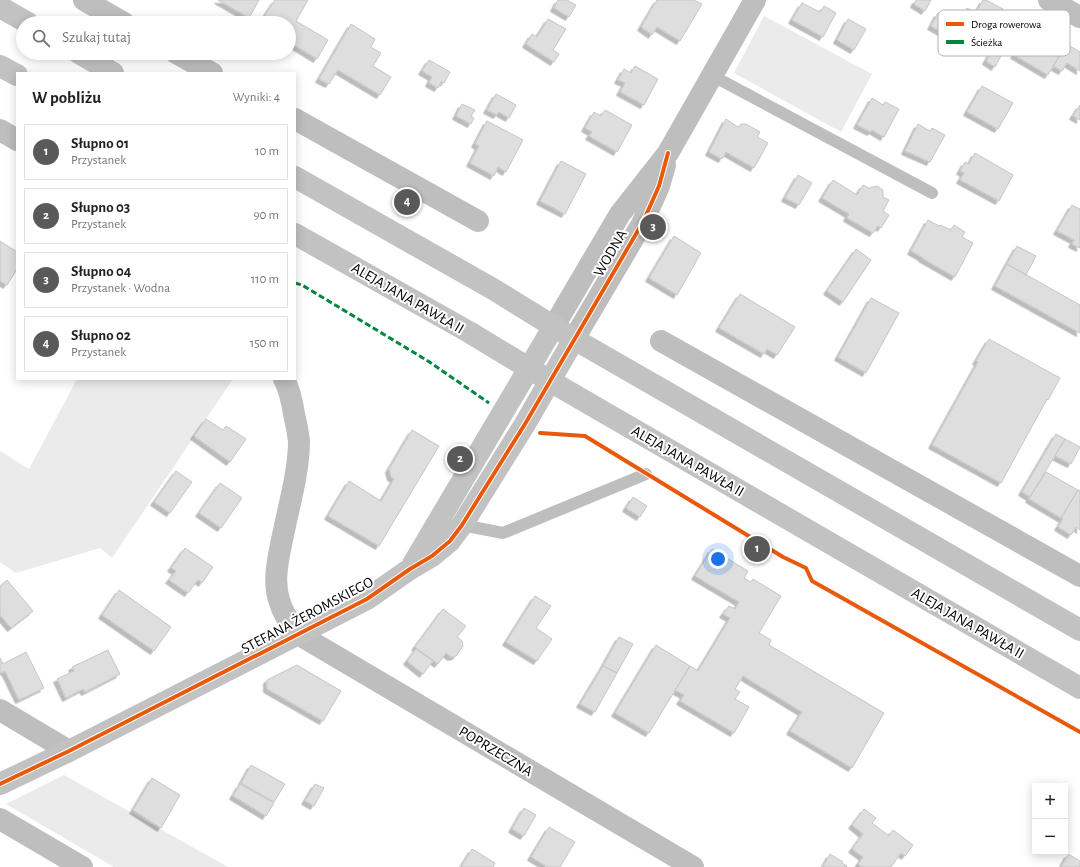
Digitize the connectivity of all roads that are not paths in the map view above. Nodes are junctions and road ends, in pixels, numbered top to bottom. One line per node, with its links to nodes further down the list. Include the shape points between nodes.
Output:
1 (84, 0): 8 (street)
2 (755, 0): 16 (street, WODNA)
3 (1049, 0): 5 (street)
4 (0, 6): 7 (main road)
5 (1067, 10)
6 (1070, 12): 9 (street)
7 (16, 16)
8 (112, 16)
9 (1080, 17)
10 (91, 60): 13 (main road)
11 (189, 60): 14 (street)
12 (0, 66): 15 (main road)
13 (112, 72)
14 (210, 72)
15 (16, 74)
16 (713, 76): 20 (street, WODNA); 22 (lane)
17 (296, 120): 23 (street)
18 (0, 130): 19 (street)
19 (16, 139)
20 (668, 152): 25 (street, WODNA, via 620,214); 26 (street, WODNA, via 658,186 642,222)
21 (296, 178): 25 (main road)
22 (932, 193)
23 (478, 221)
24 (296, 235): 28 (main road, ALEJA JANA PAWŁA II, via 469,332)
25 (554, 326): 26 (main road); 28 (main road, STEFANA ŻEROMSKIEGO)
26 (574, 339): 30 (main road, STEFANA ŻEROMSKIEGO); 35 (main road)
27 (661, 341): 34 (street)
28 (529, 369): 30 (main road, ALEJA JANA PAWŁA II); 33 (main road, STEFANA ŻEROMSKIEGO)
29 (284, 380): 36 (street, via 293,402 299,440 293,486 277,566 277,581 278,598 284,614)
30 (550, 382): 32 (main road, STEFANA ŻEROMSKIEGO); 37 (main road, ALEJA JANA PAWŁA II)
31 (646, 474): 32 (lane, via 503,533)
32 (462, 525): 33 (main road, STEFANA ŻEROMSKIEGO, via 450,541)
33 (410, 569): 36 (main road, STEFANA ŻEROMSKIEGO, via 367,599)
34 (1080, 576)
35 (1080, 630)
36 (298, 634): 39 (main road, STEFANA ŻEROMSKIEGO); 43 (street, POPRZECZNA)
37 (1080, 688)
38 (0, 710): 39 (street)
39 (69, 752): 40 (main road, STEFANA ŻEROMSKIEGO)
40 (0, 784)
41 (0, 819): 42 (street)
42 (82, 867)
43 (693, 867)

